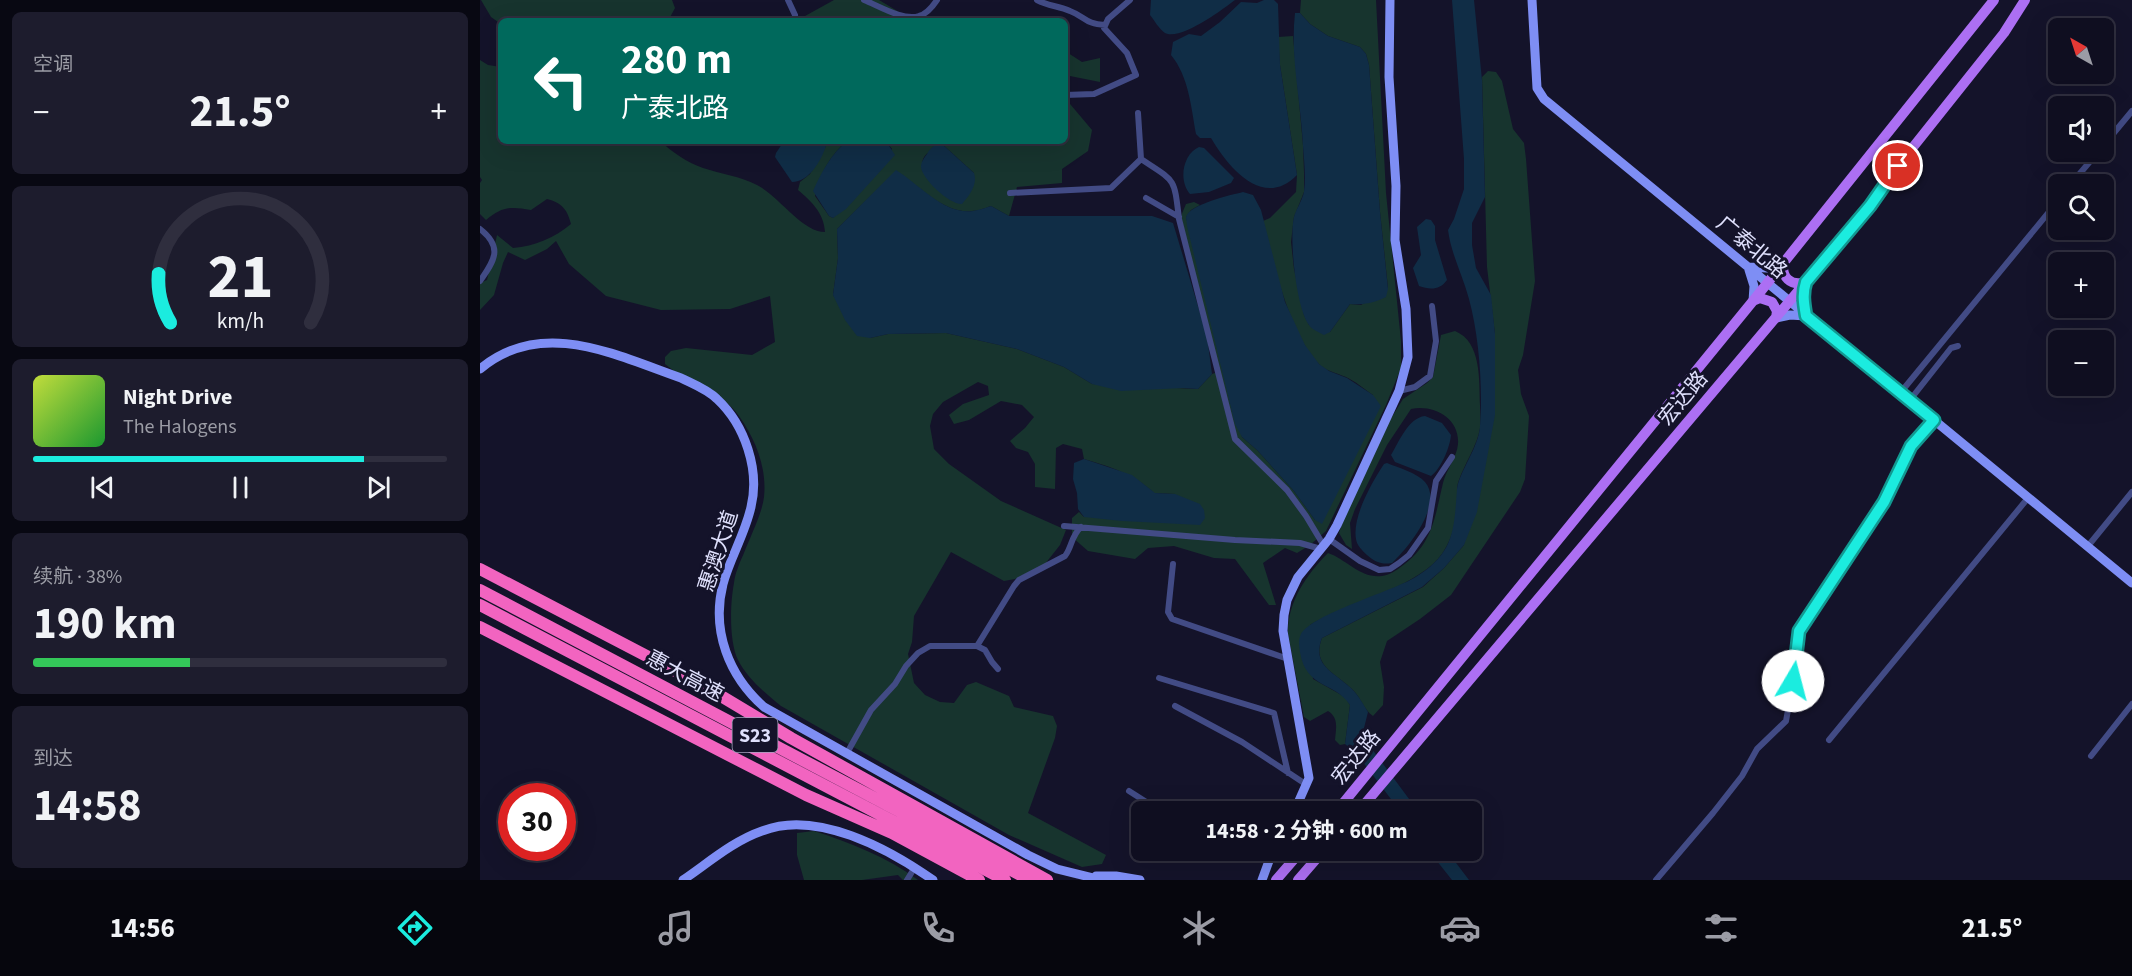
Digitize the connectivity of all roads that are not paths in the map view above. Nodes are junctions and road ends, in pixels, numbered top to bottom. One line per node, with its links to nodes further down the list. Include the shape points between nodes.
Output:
1 (788, 0): 10 (street)
2 (864, 0): 11 (street)
3 (938, 0): 11 (street, via 919,16)
4 (1037, 0): 12 (street, via 1070,11 1092,24)
5 (1130, 0): 12 (street)
6 (1390, 0): 37 (street, via 1395,240 1406,309 1408,357)
7 (1533, 0): 26 (street, 广泰北路, via 1537,88 1544,99)
8 (1994, 0): 25 (main road, 宏达路)
9 (2025, 0): 29 (main road, 宏达路, via 2004,33 1870,206)
10 (795, 15)
11 (902, 18)
12 (1105, 25): 13 (street, via 1127,53 1136,75 1094,94)
13 (1068, 95)
14 (2132, 111): 16 (street)
15 (1138, 113): 17 (street)
16 (2114, 133)
17 (1141, 159): 20 (street, via 1111,188); 23 (street, via 1169,177 1176,187)
18 (2090, 162): 19 (street)
19 (2079, 174)
20 (1010, 193)
21 (1146, 198): 23 (street)
22 (2048, 213): 38 (street)
23 (1179, 217): 46 (street, via 1235,439 1287,490)
24 (480, 229): 27 (street, via 494,243 495,252)
25 (1784, 261): 26 (street, via 1767,268); 28 (main road, 宏达路); 29 (main road, via 1782,269 1787,279 1796,284)
26 (1748, 267): 28 (street, 广泰北路); 30 (street, via 1754,286)
27 (480, 281)
28 (1767, 282): 30 (main road, 宏达路); 31 (street, 广泰北路)
29 (1806, 282): 31 (main road, 宏达路); 33 (street)
30 (1753, 301): 34 (main road, via 1764,298 1772,302); 68 (main road, 宏达路)
31 (1790, 302): 33 (street, 广泰北路); 34 (main road, 宏达路)
32 (1432, 306): 37 (street, via 1436,341 1430,376 1415,387)
33 (1806, 316): 34 (street); 38 (street, 广泰北路)
34 (1776, 318): 69 (main road, 宏达路)
35 (1958, 346): 39 (street, via 1951,348)
36 (480, 369): 61 (street, 惠澳大道, via 521,345 561,342 681,378 717,398 743,438 754,485 751,508 720,600 719,622 725,653 764,707)
37 (1400, 391): 46 (street)
38 (1901, 392): 39 (street, 广泰北路)
39 (1910, 400): 40 (street, 广泰北路)
40 (1934, 420): 43 (street, 广泰北路); 87 (street, via 1911,446 1884,502 1799,631 1786,721 1757,749 1742,776)
41 (1452, 457): 46 (street, via 1436,481 1428,528 1400,563 1379,570)
42 (2132, 492): 47 (street)
43 (2028, 498): 47 (street, 广泰北路); 60 (street)
44 (1064, 526): 45 (street)
45 (1081, 527): 46 (street); 54 (street, via 1065,556 1019,580)
46 (1324, 545): 55 (street, via 1298,577 1287,600 1283,631)
47 (2088, 546): 50 (street, 广泰北路)
48 (1173, 564): 55 (street, via 1168,612 1172,619)
49 (480, 569): 81 (highway, via 706,687)
50 (2132, 583)
51 (480, 590): 80 (highway, 惠大高速 / S23)
52 (480, 605): 79 (highway, 惠大高速 / S23)
53 (480, 627): 78 (highway)
54 (977, 646): 56 (street, via 985,650); 61 (street, via 930,646 918,653 871,710)
55 (1288, 659): 64 (street, via 1309,778)
56 (998, 669)
57 (1159, 678): 63 (street, via 1274,712)
58 (2132, 704): 62 (street)
59 (1175, 706): 63 (street, via 1242,742)
60 (1829, 740)
61 (847, 753): 74 (street, 惠澳大道, via 1028,855 1057,869)
62 (2091, 756)
63 (1288, 773): 64 (street)
64 (1307, 785): 67 (street)
65 (1129, 791): 66 (street)
66 (1145, 801)
67 (1299, 801)
68 (1345, 801)
69 (1367, 801)
70 (1269, 861): 84 (street)
71 (1292, 861): 85 (main road)
72 (1314, 861): 86 (main road)
73 (915, 867): 75 (street, via 828,827 782,825 746,838); 76 (street); 77 (street)
74 (1088, 876): 82 (street); 83 (street)
75 (683, 880)
76 (907, 880)
77 (933, 880)
78 (979, 880)
79 (1005, 880)
80 (1030, 880)
81 (1047, 880)
82 (1102, 880)
83 (1140, 880)
84 (1262, 880)
85 (1276, 880)
86 (1298, 880)
87 (1656, 880)

